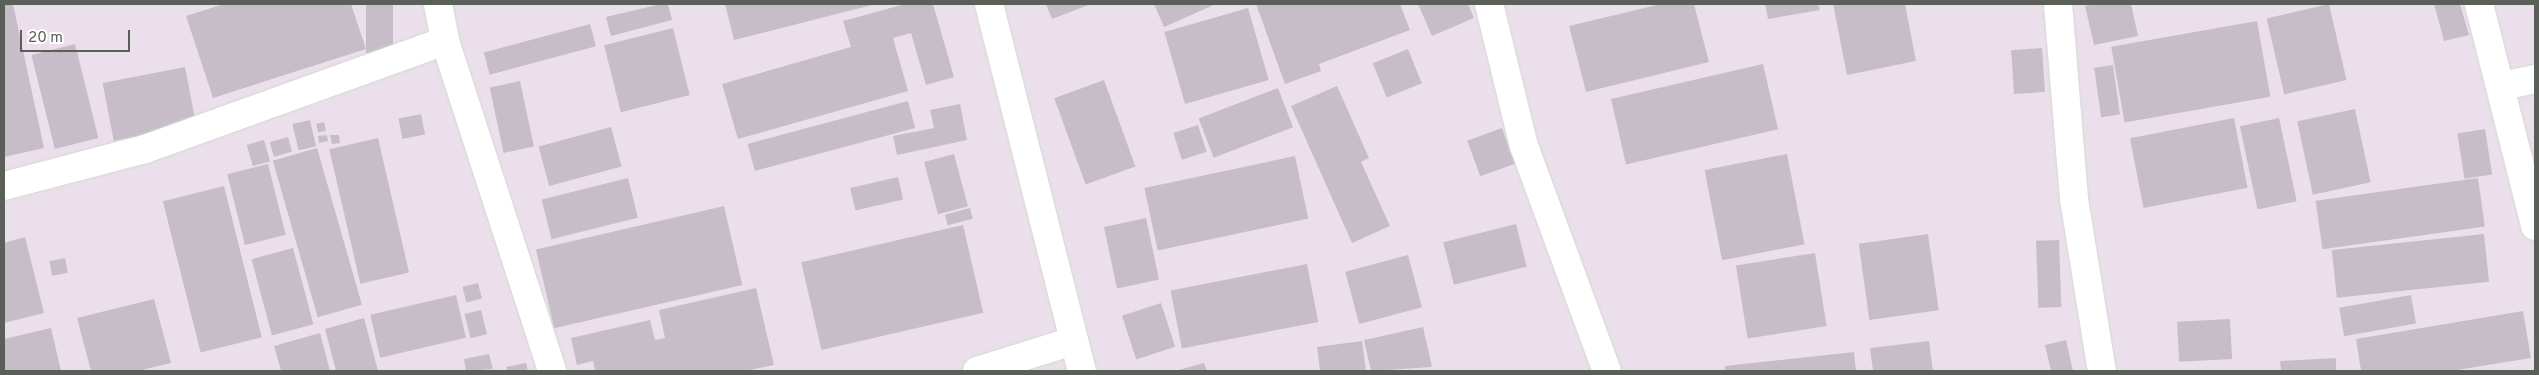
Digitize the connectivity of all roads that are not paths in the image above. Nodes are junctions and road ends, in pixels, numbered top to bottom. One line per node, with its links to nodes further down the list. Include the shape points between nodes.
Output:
1 (438, 4): 6 (street)
2 (988, 4): 11 (street)
3 (1489, 4): 15 (street, via 1524,146)
4 (2058, 4): 16 (street, via 2074,199)
5 (2479, 4): 8 (street)
6 (445, 41): 9 (street, via 145,149); 12 (street)
7 (2535, 79): 8 (street)
8 (2502, 86): 10 (street)
9 (4, 186)
10 (2535, 226)
11 (1073, 341): 13 (street); 14 (street)
12 (552, 371)
13 (976, 371)
14 (1082, 371)
15 (1607, 371)
16 (2102, 371)

